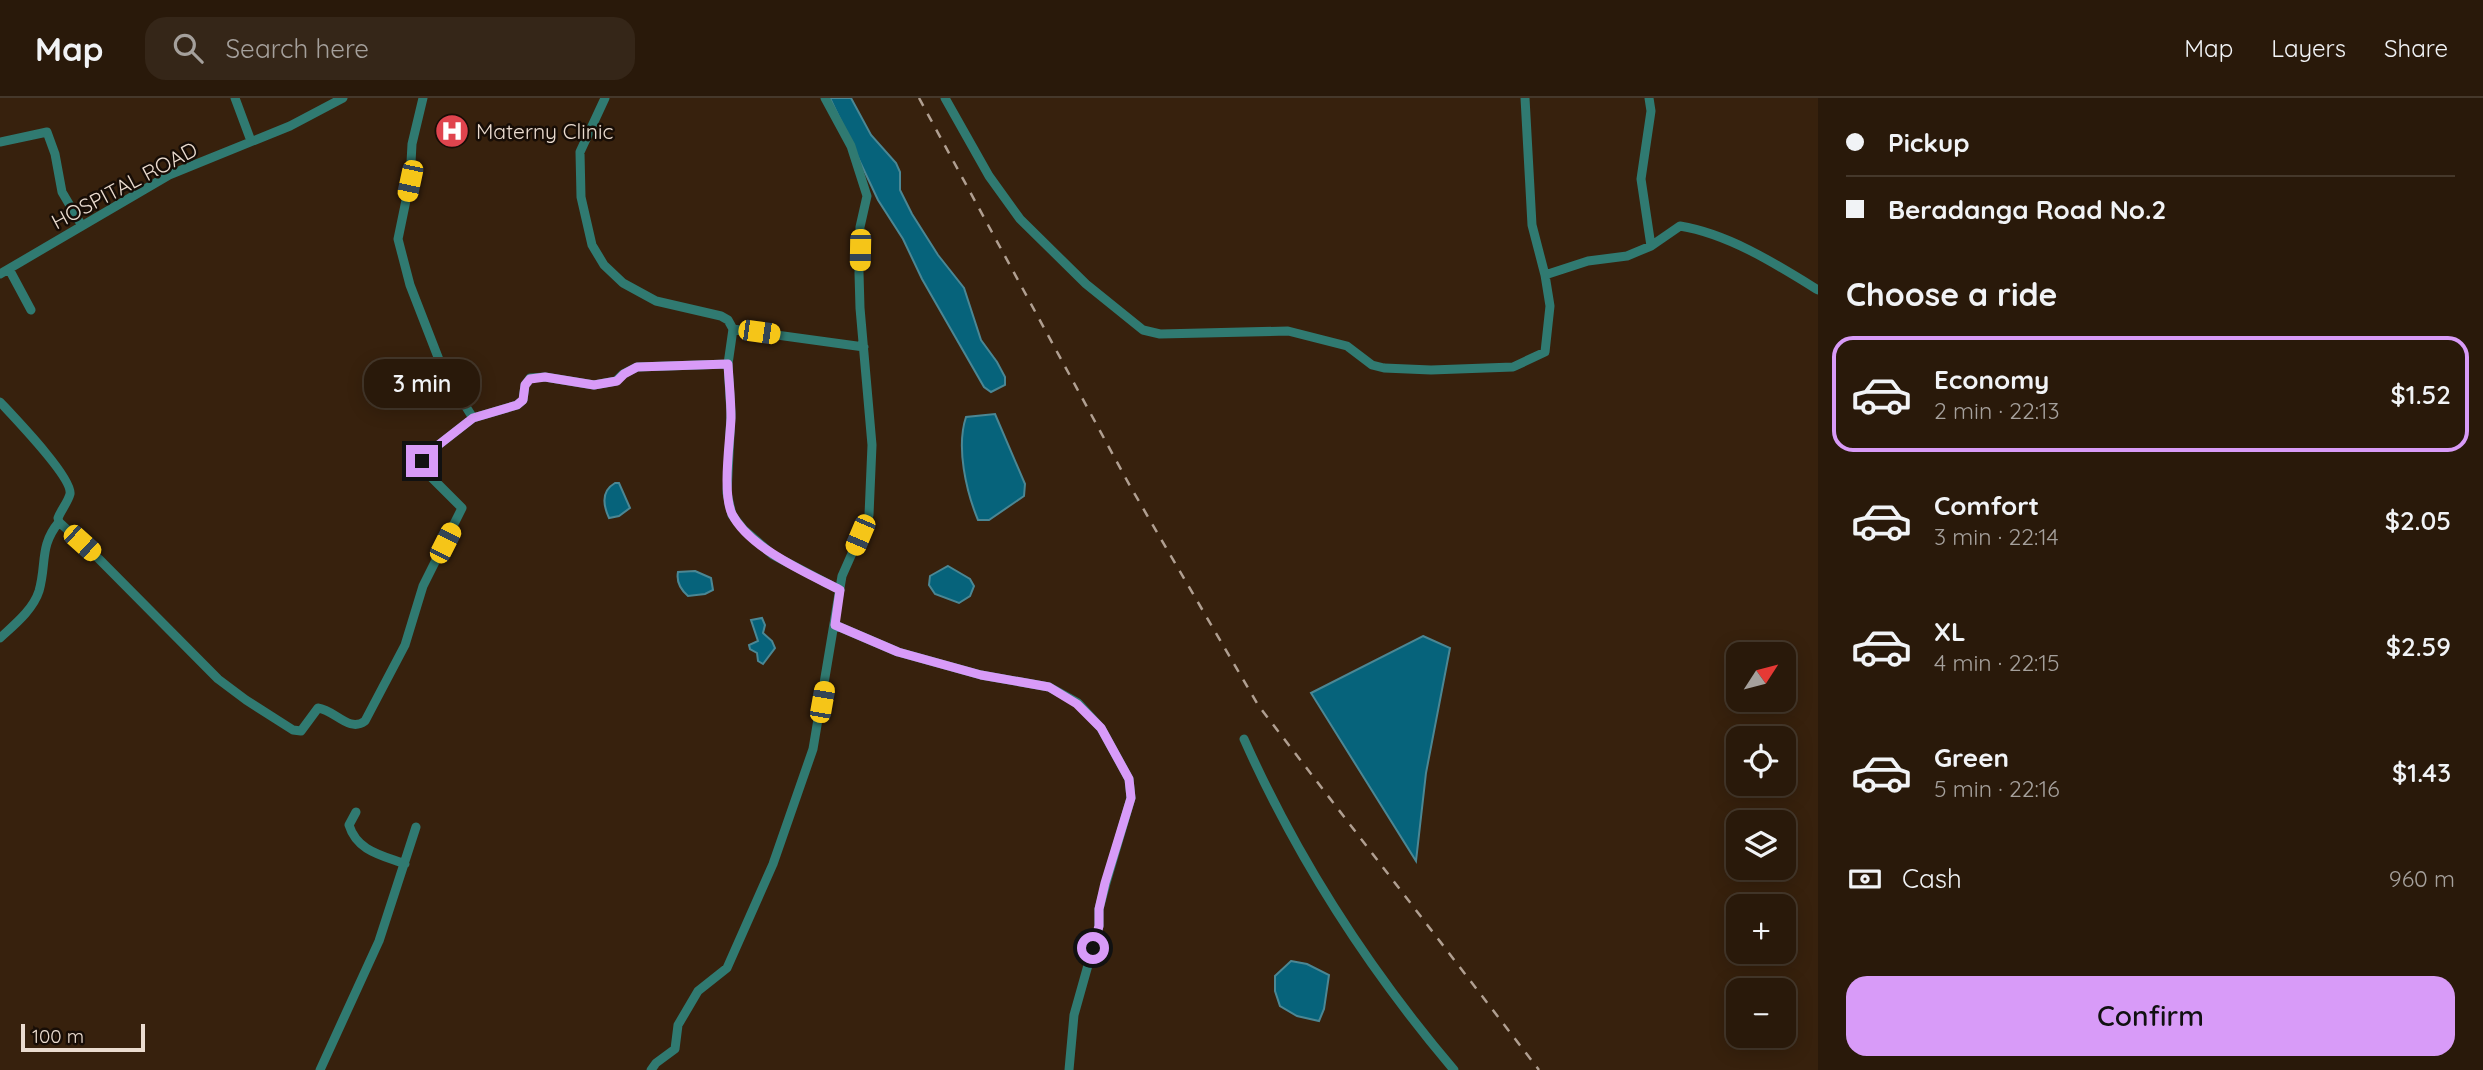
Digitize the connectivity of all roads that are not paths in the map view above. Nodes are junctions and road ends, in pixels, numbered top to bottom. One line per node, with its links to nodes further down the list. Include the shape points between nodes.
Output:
1 (235, 98): 9 (street)
2 (343, 98): 9 (street, HOSPITAL ROAD)
3 (423, 98): 21 (street, via 398,239 410,285 443,370)
4 (606, 98): 17 (street, via 580,152 581,197 592,245 604,265 623,282 656,301 721,316)
5 (825, 98): 18 (street, via 851,146 867,196 860,227 859,273)
6 (945, 98): 14 (street, via 989,176 1020,219 1086,284 1143,330 1160,334 1288,331 1347,346 1372,365 1384,368 1513,367 1545,352 1550,306)
7 (1525, 98): 14 (street, via 1532,225)
8 (1649, 98): 12 (street, via 1641,179)
9 (251, 141): 11 (street, HOSPITAL ROAD, via 169,175)
10 (0, 142): 11 (street, via 47,132 62,192)
11 (82, 226): 13 (street, HOSPITAL ROAD)
12 (1651, 246): 14 (street); 15 (street, via 1680,226 1701,229)
13 (4, 271): 16 (street)
14 (1545, 275)
15 (1818, 290)
16 (31, 310)
17 (733, 329): 18 (street); 19 (street)
18 (864, 346): 23 (street, via 872,445 869,515)
19 (728, 364): 21 (street, via 637,367 617,381 594,385 530,379 517,405); 23 (street, via 727,494 732,515 773,555)
20 (0, 402): 22 (street, via 49,456 69,487)
21 (473, 418): 22 (street, via 423,457 426,472 462,508 423,586 405,645 365,721 356,726 318,708 306,728 298,731 246,700 218,679)
22 (58, 522): 25 (street, via 45,544 38,594)
23 (840, 590): 24 (street)
24 (835, 625): 31 (street, via 813,749 773,864 727,968 698,991 678,1024 675,1049); 32 (street, via 898,652 981,675 1049,687 1077,704 1101,728 1129,779 1131,798 1105,883 1099,926 1074,1015)
25 (0, 638)
26 (1244, 739): 33 (street, via 1301,852 1360,945)
27 (356, 812): 29 (street, via 349,825 353,838)
28 (416, 827): 29 (street)
29 (405, 864): 30 (street, via 379,941)
30 (320, 1070)
31 (651, 1070)
32 (1069, 1070)
33 (1454, 1070)

